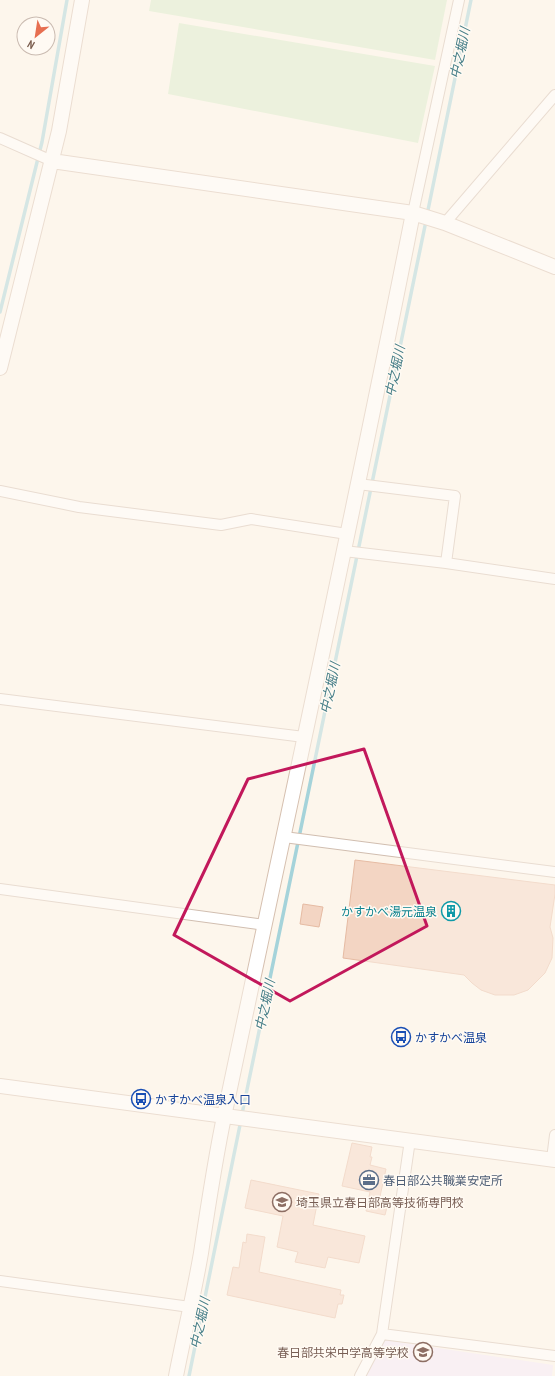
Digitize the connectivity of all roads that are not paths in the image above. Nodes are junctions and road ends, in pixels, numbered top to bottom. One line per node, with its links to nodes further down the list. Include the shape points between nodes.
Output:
1 (82, 0): 5 (street, via 59,130)
2 (459, 0): 6 (street)
3 (555, 95): 7 (street)
4 (0, 138): 5 (street)
5 (49, 160): 6 (street); 9 (street)
6 (416, 214): 7 (street); 10 (street)
7 (439, 221): 8 (street)
8 (555, 267)
9 (0, 368)
10 (358, 484): 12 (street); 14 (street, via 455,496)
11 (0, 492): 12 (street, via 79,507 221,525 251,519)
12 (347, 534): 13 (street)
13 (344, 551): 14 (street); 17 (street)
14 (446, 563): 15 (street)
15 (555, 579)
16 (0, 699): 17 (street)
17 (304, 737): 18 (street)
18 (288, 837): 19 (street); 21 (street)
19 (555, 872)
20 (0, 889): 21 (street)
21 (265, 925): 23 (street)
22 (0, 1086): 23 (street)
23 (224, 1116): 25 (street); 28 (street)
24 (555, 1135): 26 (street)
25 (410, 1140): 26 (street); 29 (street)
26 (553, 1159)
27 (0, 1282): 28 (street)
28 (190, 1307): 31 (street)
29 (382, 1334): 30 (street); 32 (street)
30 (555, 1356)
31 (176, 1376)
32 (360, 1376)

